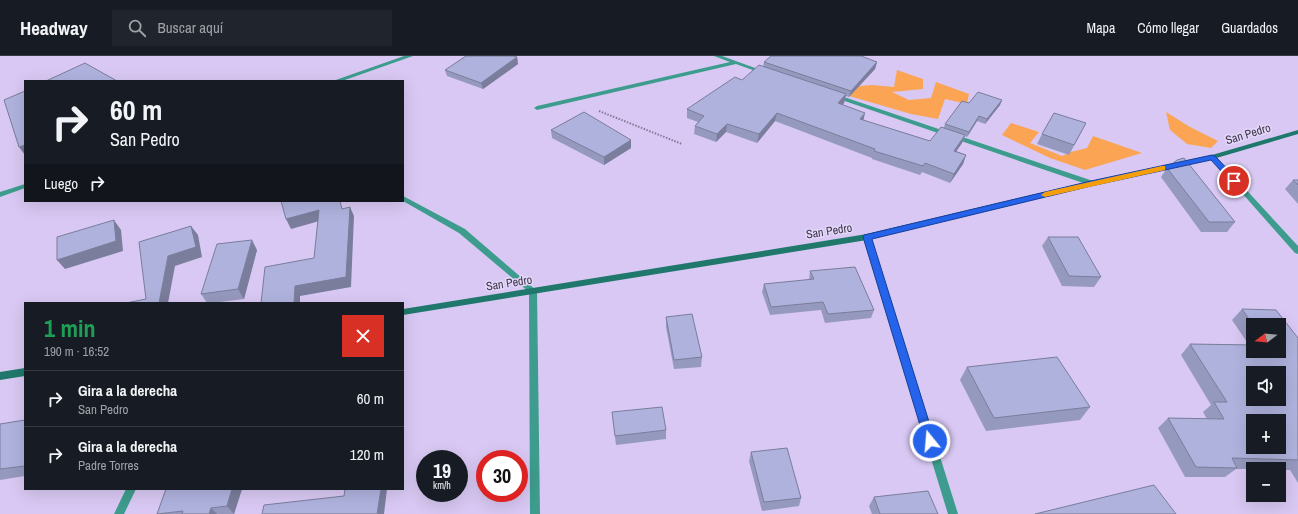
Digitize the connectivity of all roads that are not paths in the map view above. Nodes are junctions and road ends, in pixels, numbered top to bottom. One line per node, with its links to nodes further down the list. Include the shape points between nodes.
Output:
1 (410, 56): 5 (street)
2 (717, 56): 3 (street)
3 (736, 63): 4 (street); 7 (street)
4 (766, 73)
5 (339, 80)
6 (827, 94): 10 (street)
7 (537, 108)
8 (1298, 132): 9 (main road, San Pedro)
9 (1212, 157): 10 (main road, San Pedro); 15 (street)
10 (1091, 183): 14 (main road, San Pedro)
11 (24, 186): 12 (street)
12 (0, 195)
13 (404, 199): 16 (street, via 462,231)
14 (867, 237): 16 (main road, San Pedro); 23 (street)
15 (1298, 251)
16 (533, 291): 17 (main road, San Pedro); 22 (street)
17 (404, 312)
18 (24, 372): 19 (main road)
19 (0, 376)
20 (131, 490): 21 (street)
21 (119, 514)
22 (535, 514)
23 (952, 514)

